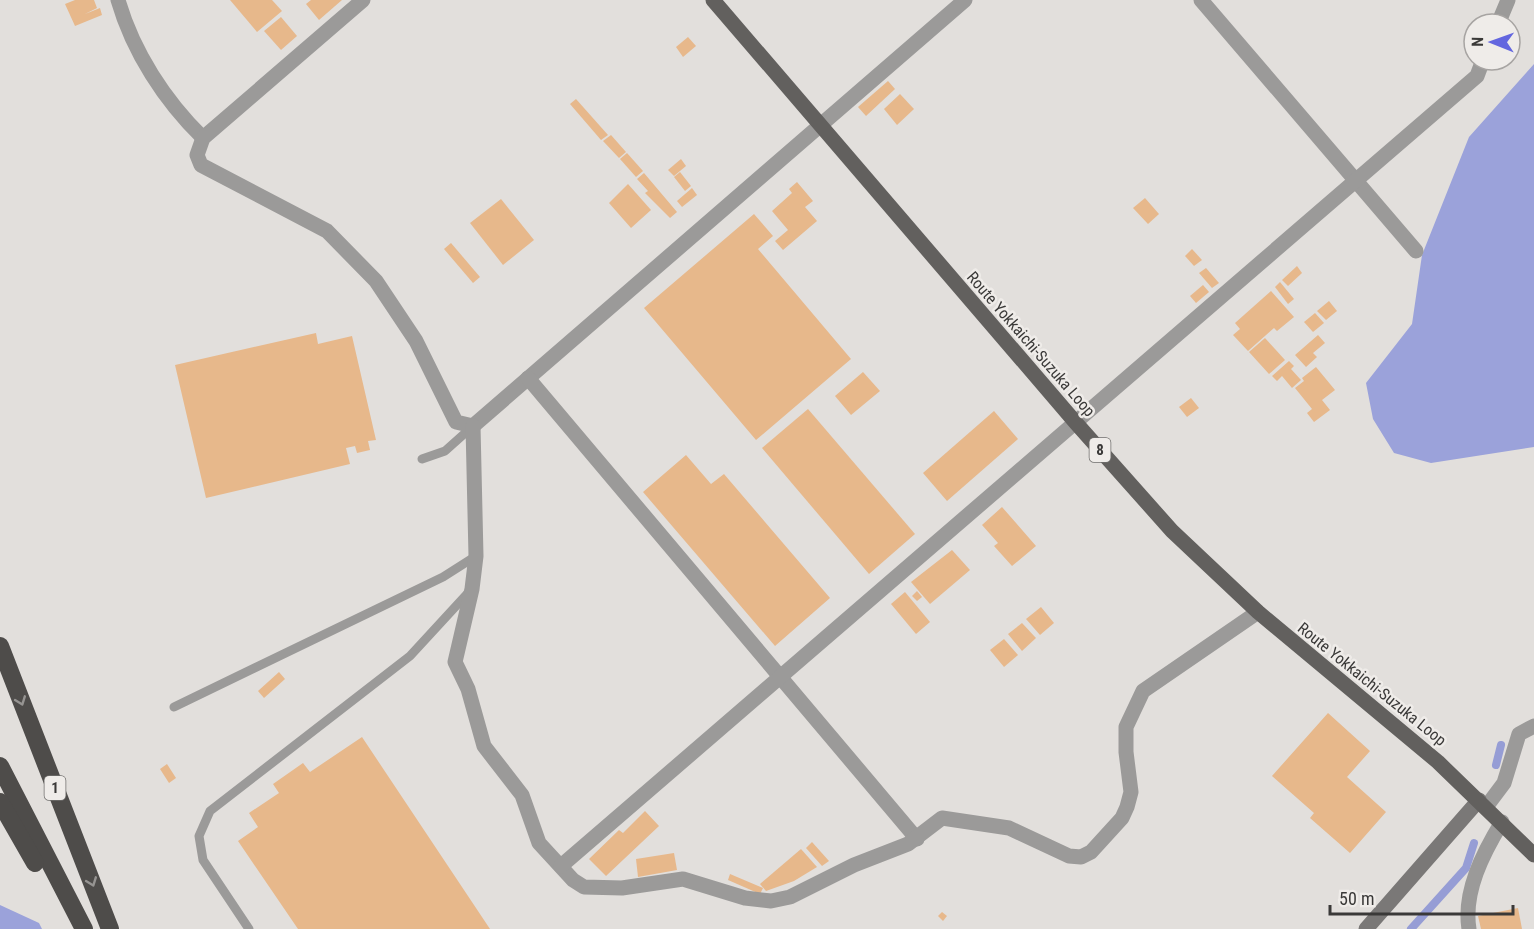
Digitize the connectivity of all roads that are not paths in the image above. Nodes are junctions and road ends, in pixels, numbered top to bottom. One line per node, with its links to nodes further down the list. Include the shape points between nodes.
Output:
1 (117, 0): 8 (street, via 140,54 181,117)
2 (363, 0): 8 (street)
3 (713, 0): 7 (main road, Route Yokkaichi-Suzuka Loop / 8)
4 (965, 0): 7 (street)
5 (1201, 0): 9 (street)
6 (1478, 72): 9 (street)
7 (820, 126): 11 (street); 12 (main road, Route Yokkaichi-Suzuka Loop / 8)
8 (203, 138): 13 (street, via 197,155 201,165 327,231 376,281 416,341 456,422)
9 (1355, 181): 10 (street); 12 (street)
10 (1416, 251)
11 (528, 378): 13 (street); 19 (street)
12 (1076, 423): 17 (main road, Route Yokkaichi-Suzuka Loop / 8, via 1172,531); 19 (street)
13 (472, 426): 14 (lane, via 445,451); 15 (street)
14 (422, 459)
15 (476, 556): 16 (street); 20 (lane, via 443,577)
16 (472, 589): 28 (street, via 455,662 468,689 484,746 522,795 539,843); 32 (lane, via 410,656 210,811 199,836 203,860)
17 (1258, 612): 24 (main road, Route Yokkaichi-Suzuka Loop / 8, via 1387,717); 26 (street, via 1143,691 1126,727 1131,792 1127,807 1091,852 1081,857 1068,856 1009,828 942,818)
18 (0, 646): 31 (highway, 1, one-way to 31)
19 (780, 677): 26 (street); 28 (street)
20 (174, 707)
21 (1534, 726): 24 (street, via 1519,734 1504,783)
22 (0, 766): 30 (highway)
23 (0, 802): 29 (highway)
24 (1483, 803): 25 (main road, Route Yokkaichi-Suzuka Loop / 8); 33 (street)
25 (1502, 822): 27 (main road, Route Yokkaichi-Suzuka Loop / 8); 34 (street, via 1487,846 1471,892)
26 (917, 838): 28 (street, via 790,897 771,902 683,879 622,888 584,886)
27 (1534, 855)
28 (561, 866)
29 (74, 929)
30 (84, 929)
31 (110, 929)
32 (249, 929)
33 (1366, 929)
34 (1469, 929)

